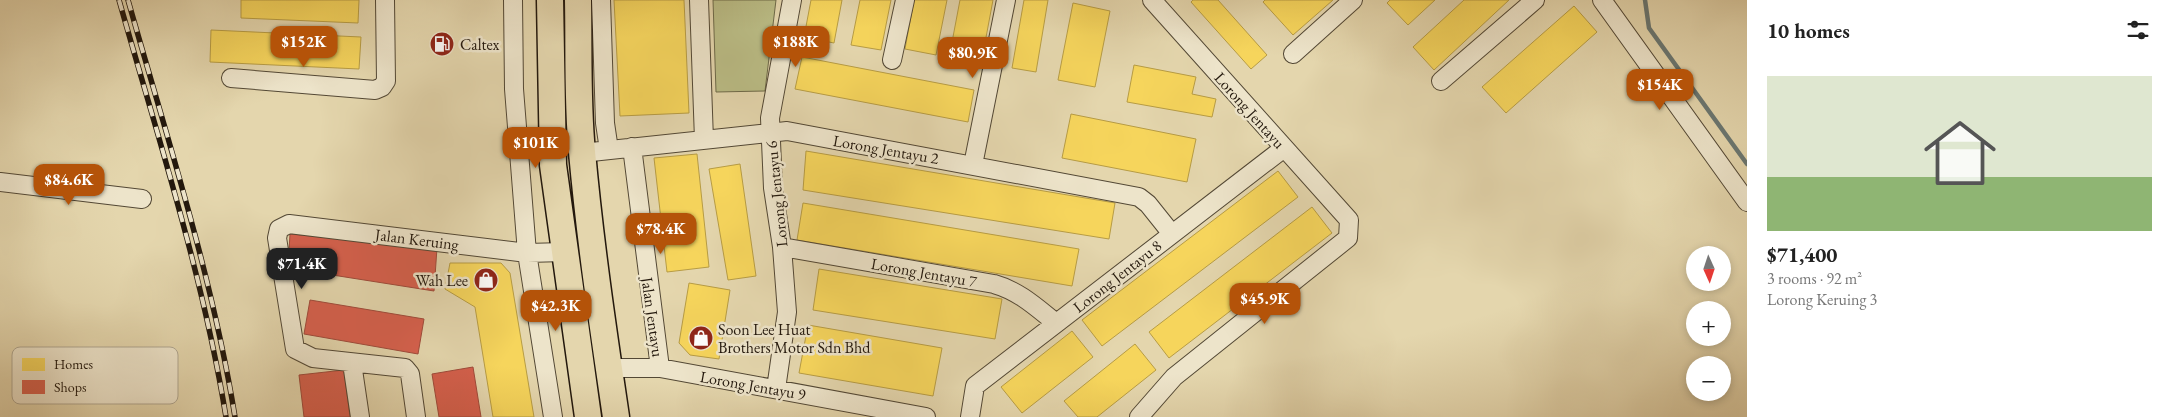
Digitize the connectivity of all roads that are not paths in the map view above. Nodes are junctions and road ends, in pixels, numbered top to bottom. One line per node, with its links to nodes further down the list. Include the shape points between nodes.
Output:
1 (385, 0): 16 (street, via 386,81 382,87 375,90)
2 (513, 0): 30 (street, via 514,88)
3 (550, 0): 31 (highway, via 553,165)
4 (578, 0): 23 (highway)
5 (601, 0): 22 (street, via 605,122)
6 (699, 0): 19 (street)
7 (792, 0): 18 (street, Lorong Jentayu 6)
8 (905, 0): 15 (street)
9 (1006, 0): 24 (street)
10 (1152, 0): 21 (street, Lorong Jentayu)
11 (1353, 0): 14 (street)
12 (1535, 0): 17 (street)
13 (1602, 0): 27 (street)
14 (1293, 54)
15 (892, 60)
16 (231, 78)
17 (1441, 81)
18 (769, 133): 19 (street, Lorong Jentayu 2); 24 (street, Lorong Jentayu 2, via 788,131); 29 (street, Lorong Jentayu 6)
19 (704, 140): 20 (street, Lorong Jentayu 2)
20 (632, 147): 22 (street, Lorong Jentayu 2); 35 (street, Jalan Jentayu)
21 (1284, 148): 28 (street, Lorong Jentayu 8); 44 (street, Lorong Jentayu, via 1349,220 1348,238 1174,377)
22 (609, 150): 23 (street, Lorong Jentayu 2)
23 (582, 152): 34 (highway)
24 (973, 164): 28 (street, Lorong Jentayu 2, via 1139,197)
25 (0, 182): 26 (street)
26 (142, 199)
27 (1747, 202)
28 (1172, 234): 32 (street, Lorong Jentayu 8)
29 (782, 247): 32 (street, Lorong Jentayu 7, via 994,284 1024,297); 36 (street, Lorong Jentayu 6, via 787,312)
30 (527, 252): 31 (street, Jalan Keruing); 33 (street, Jalan Keruing, via 288,224 279,229 277,238 295,349 313,358); 39 (street)
31 (564, 252): 40 (highway)
32 (1056, 324): 43 (street, Lorong Jentayu 8, via 975,386)
33 (352, 363): 37 (street); 38 (street, via 405,368 410,374)
34 (608, 368): 35 (street, Lorong Jentayu 9); 41 (highway)
35 (660, 368): 36 (street, Lorong Jentayu 9)
36 (776, 389): 42 (street, Lorong Jentayu 9)
37 (360, 417)
38 (416, 417)
39 (553, 417)
40 (588, 417)
41 (616, 417)
42 (926, 417)
43 (970, 417)
44 (1139, 417)

